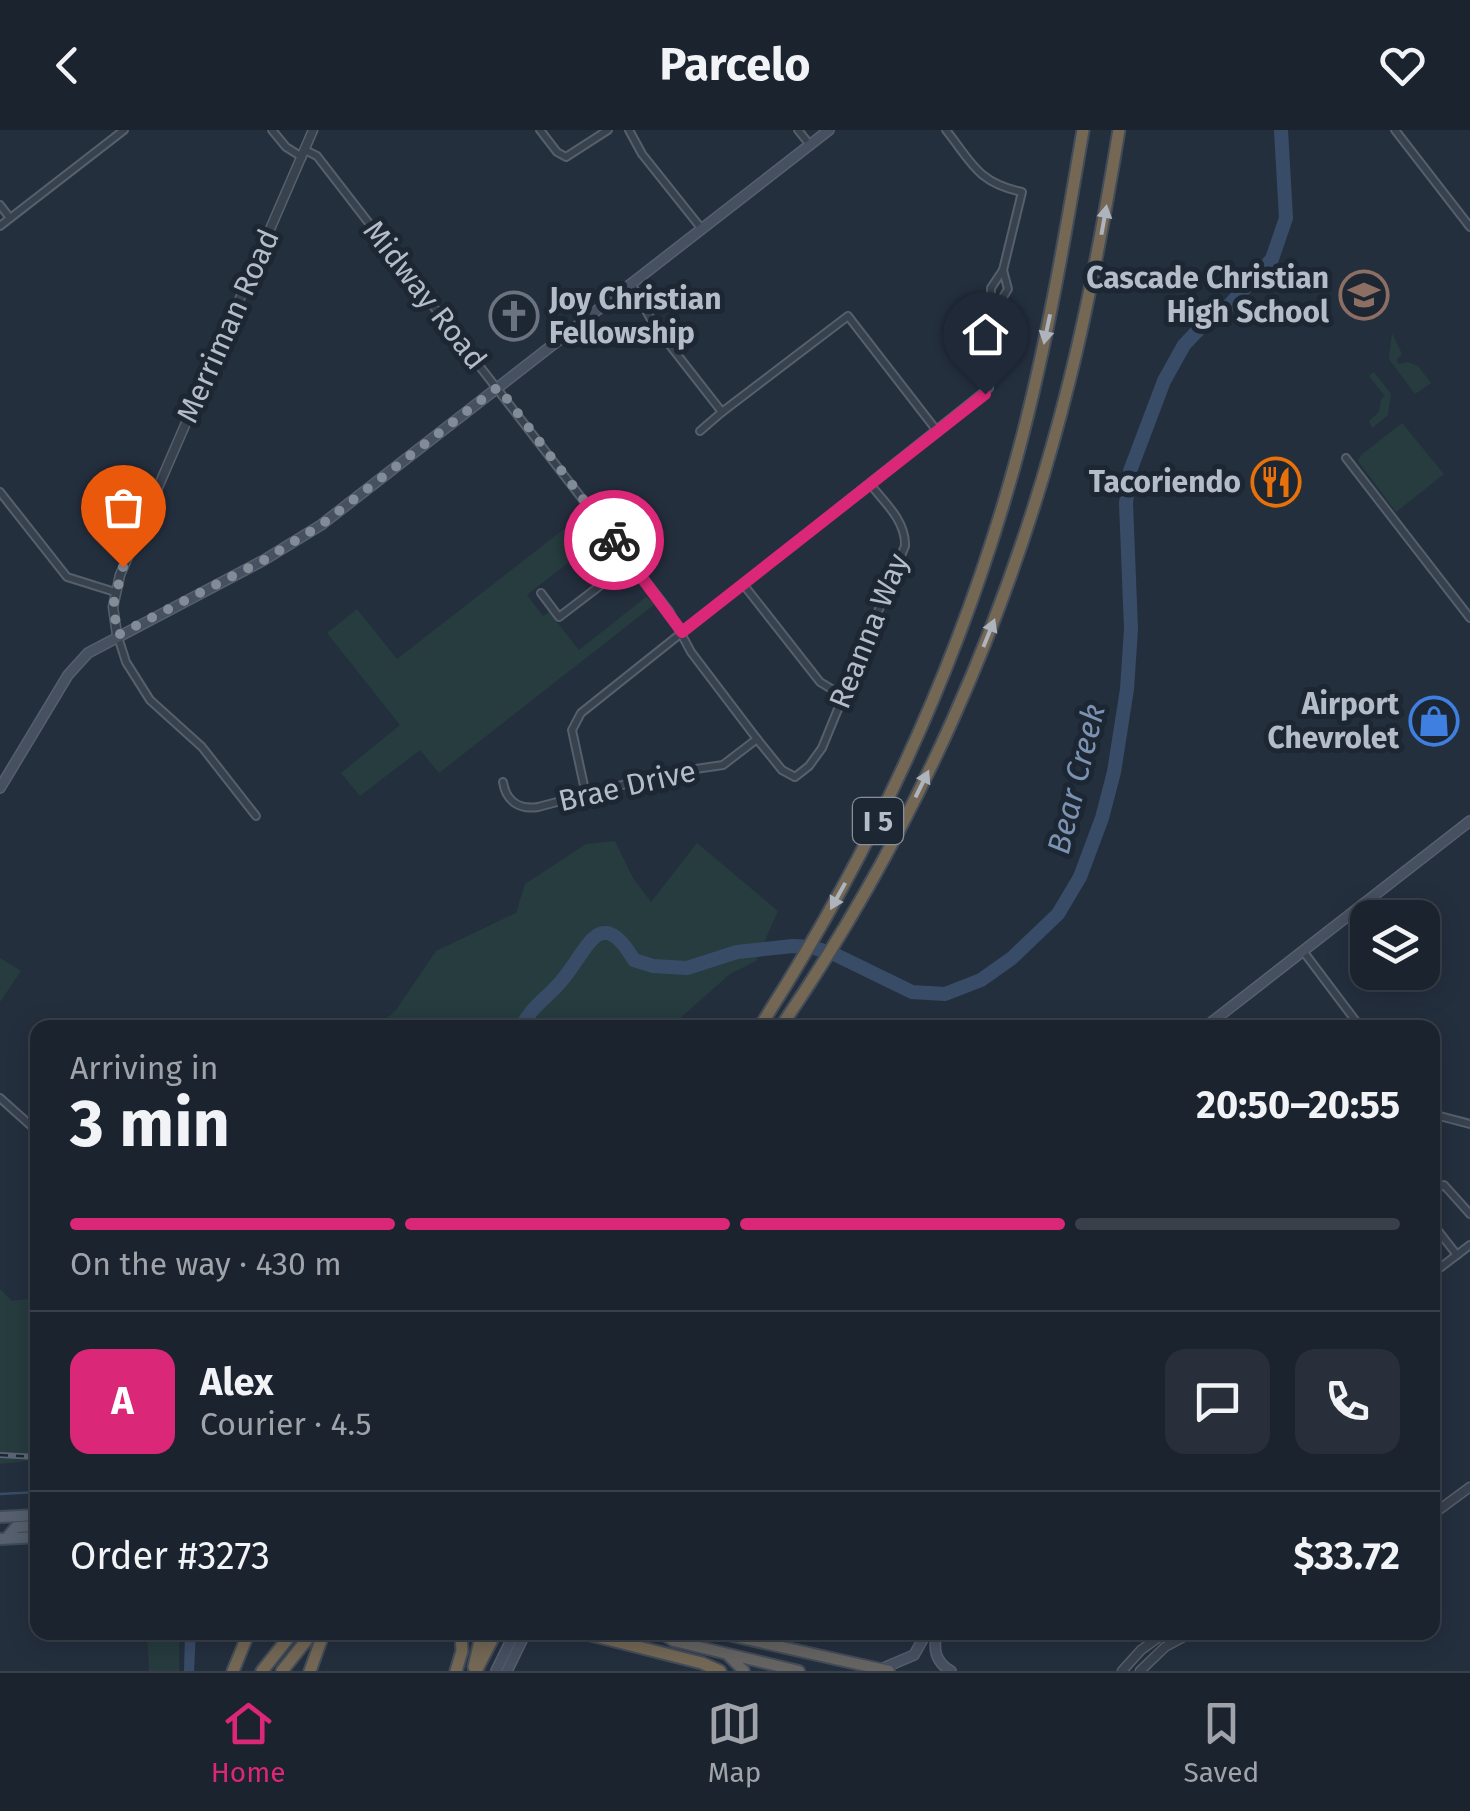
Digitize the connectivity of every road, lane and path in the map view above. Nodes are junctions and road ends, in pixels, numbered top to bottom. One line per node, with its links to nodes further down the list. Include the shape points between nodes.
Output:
1 (124, 130): 16 (street)
2 (272, 130): 14 (street, Midway Road)
3 (313, 130): 14 (street, Merriman Road)
4 (540, 130): 5 (street, via 566,157)
5 (608, 130)
6 (629, 130): 19 (street)
7 (798, 130): 13 (street)
8 (829, 130): 13 (main road)
9 (946, 130): 20 (street, via 990,184 1022,192)
10 (1083, 130): 46 (highway, I 5, one-way to 46, via 1045,341 986,558 900,774)
11 (1120, 130): 47 (highway, I 5, one-way to 11, via 883,860 952,724 1024,535 1069,383)
12 (1395, 130): 18 (street)
13 (810, 145): 19 (main road)
14 (303, 154): 23 (street, Midway Road, via 316,156); 32 (street, Merriman Road)
15 (0, 205): 16 (street)
16 (10, 218): 17 (street)
17 (0, 226)
18 (1470, 227)
19 (700, 228): 21 (main road)
20 (1003, 270): 22 (street, via 1008,289); 22 (street, via 991,288)
21 (631, 283): 23 (main road); 24 (street, via 654,325)
22 (997, 307): 26 (street, via 992,380 985,394)
23 (498, 387): 30 (street, Midway Road); 36 (main road, via 321,525)
24 (722, 412): 25 (street); 26 (street, via 848,316)
25 (700, 431)
26 (937, 431): 28 (street)
27 (1346, 458): 34 (street)
28 (870, 484): 31 (street); 37 (street, Reanna Way, via 898,519 905,546)
29 (0, 492): 32 (street, via 67,577)
30 (631, 562): 33 (street, via 559,617); 35 (street, Midway Road)
31 (743, 584): 35 (street); 37 (street, via 820,682)
32 (115, 592): 36 (street, Merriman Road)
33 (541, 593)
34 (1470, 618)
35 (682, 632): 38 (street, Midway Road, via 694,658); 42 (street, via 573,725)
36 (118, 635): 41 (main road, via 68,675); 43 (street, via 150,700 191,735)
37 (843, 696): 39 (street, Reanna Way, via 818,754)
38 (757, 739): 39 (street, Midway Road); 42 (street, Brae Drive, via 723,765)
39 (795, 777)
40 (502, 782): 42 (street, Brae Drive, via 509,799 524,807)
41 (1, 784)
42 (586, 795)
43 (256, 816)
44 (1470, 821): 45 (main road)
45 (1303, 951): 48 (main road); 49 (street)
46 (763, 1020)
47 (785, 1020)
48 (1214, 1020)
49 (1356, 1020)
50 (0, 1098): 53 (street)
51 (1440, 1116): 52 (street)
52 (1470, 1124)
53 (30, 1125)
54 (1440, 1188): 55 (street)
55 (1470, 1214)
56 (1440, 1233): 58 (street)
57 (1470, 1245): 58 (street)
58 (1457, 1255): 59 (street)
59 (1440, 1268)
60 (1470, 1488): 61 (street)
61 (1440, 1509)
62 (30, 1516): 63 (main road)
63 (0, 1517)
64 (30, 1526): 66 (main road, via 16,1527)
65 (30, 1538): 66 (main road)
66 (3, 1539)
67 (247, 1640): 85 (highway)
68 (287, 1640): 86 (highway)
69 (307, 1640): 87 (highway)
70 (320, 1640): 88 (highway)
71 (461, 1640): 89 (highway)
72 (480, 1640): 90 (highway)
73 (491, 1640): 90 (highway)
74 (511, 1640): 91 (main road)
75 (522, 1640): 92 (main road)
76 (611, 1640): 93 (highway)
77 (671, 1640): 83 (highway)
78 (751, 1640): 84 (highway)
79 (922, 1640): 84 (main road, via 914,1655)
80 (936, 1640): 96 (main road, via 937,1658)
81 (1154, 1640): 97 (street)
82 (1179, 1640): 98 (street)
83 (727, 1654): 94 (highway); 95 (highway)
84 (884, 1670)
85 (233, 1671)
86 (262, 1671)
87 (282, 1671)
88 (310, 1671)
89 (456, 1671)
90 (474, 1671)
91 (496, 1671)
92 (508, 1671)
93 (720, 1671)
94 (744, 1671)
95 (798, 1671)
96 (951, 1671)
97 (1122, 1671)
98 (1140, 1671)

